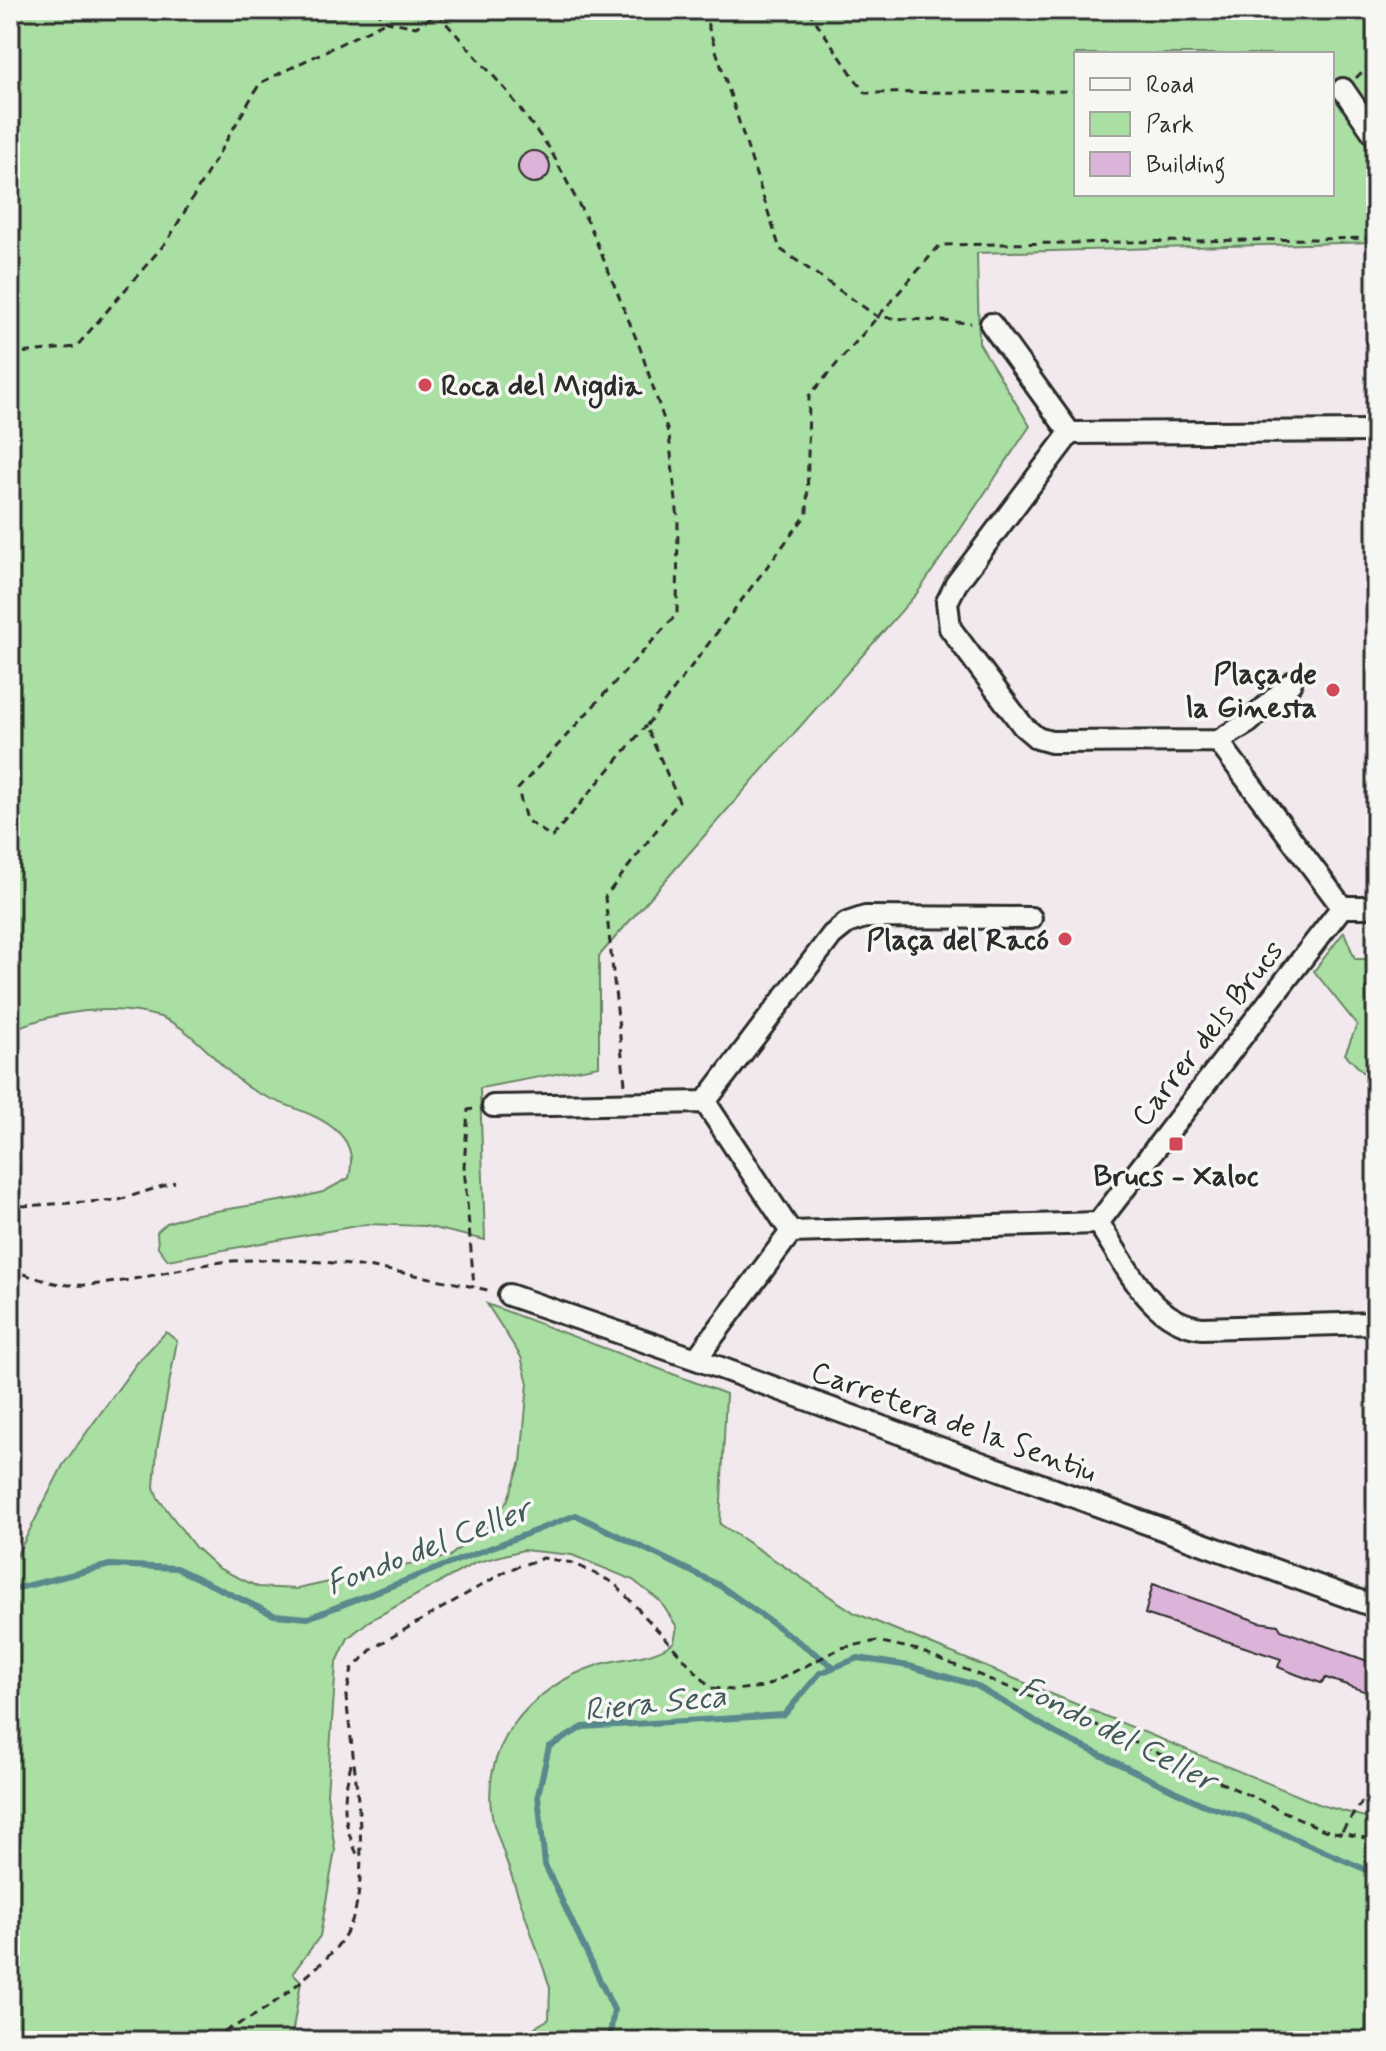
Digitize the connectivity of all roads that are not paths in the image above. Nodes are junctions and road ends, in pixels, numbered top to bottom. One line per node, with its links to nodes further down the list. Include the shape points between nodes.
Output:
1 (1343, 89): 2 (street)
2 (1376, 137)
3 (991, 324): 5 (street)
4 (1376, 431): 5 (street)
5 (1070, 433): 7 (street, via 956,584 946,611 950,628 1037,738)
6 (1291, 683): 7 (street, via 1249,722)
7 (1218, 741): 8 (street)
8 (1342, 907): 9 (street); 13 (street, Carrer dels Brucs)
9 (1376, 907)
10 (1031, 918): 11 (street, via 874,917 847,923 832,935)
11 (705, 1102): 12 (street); 14 (street)
12 (493, 1106)
13 (1098, 1223): 14 (street); 16 (street, via 1154,1305 1175,1323 1202,1328)
14 (791, 1232): 17 (street)
15 (509, 1295): 17 (street, Carretera de la Sentiu)
16 (1376, 1323)
17 (696, 1359): 18 (street, Carretera de la Sentiu)
18 (1376, 1607)

